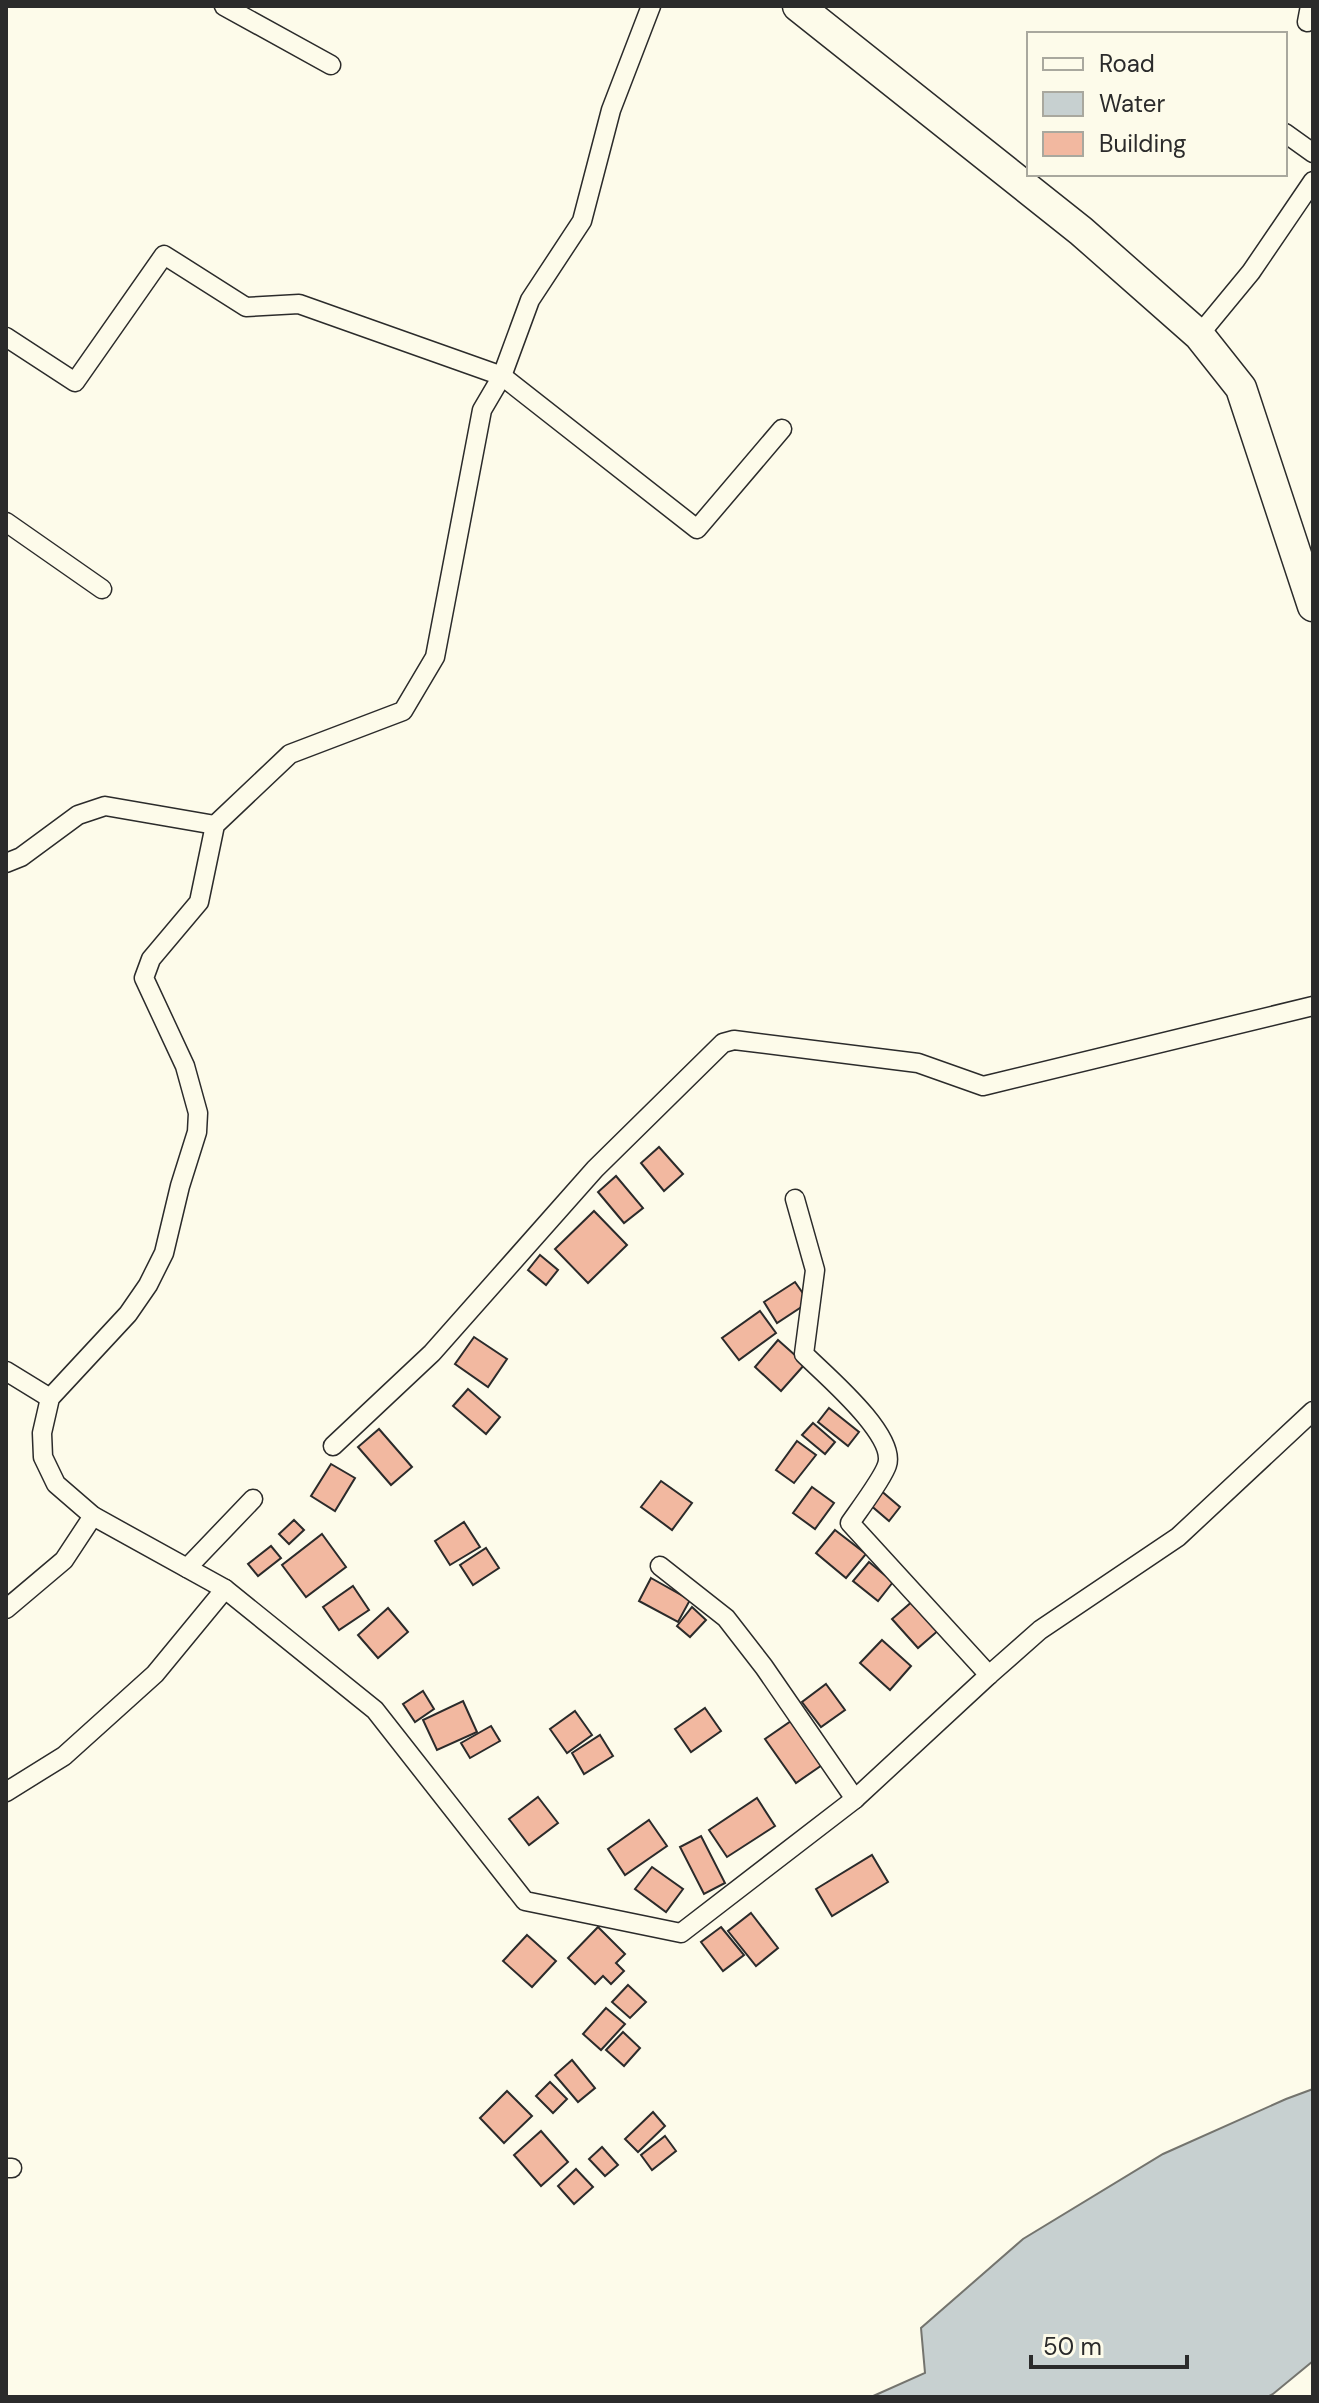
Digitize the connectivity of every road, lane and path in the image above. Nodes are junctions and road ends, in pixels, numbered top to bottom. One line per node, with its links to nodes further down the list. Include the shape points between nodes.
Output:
1 (224, 6): 4 (street)
2 (651, 6): 10 (street, via 611,110 582,221 530,300)
3 (798, 6): 8 (main road, via 1081,231)
4 (331, 65)
5 (1287, 134): 6 (street)
6 (1313, 153)
7 (1313, 181): 8 (street, via 1251,272)
8 (1199, 335): 14 (main road, via 1241,388)
9 (6, 337): 10 (street, via 75,382 164,255 246,307 299,304)
10 (502, 376): 11 (street, via 697,529); 15 (street, via 482,410 435,657 403,711 290,754)
11 (782, 429)
12 (6, 522): 13 (street)
13 (102, 589)
14 (1313, 606)
15 (215, 825): 16 (street, via 105,806 78,815); 20 (street, via 199,902 151,959 144,978 185,1066 198,1113 164,1253 128,1314)
16 (6, 863)
17 (1313, 1006): 22 (street, via 983,1086 918,1063 734,1040 723,1043 595,1169 432,1353)
18 (795, 1199): 29 (street, via 815,1270 804,1354 870,1419 887,1452 887,1465 850,1523)
19 (6, 1371): 20 (street)
20 (50, 1398): 24 (street, via 43,1457 56,1484)
21 (1313, 1411): 29 (street, via 1178,1537 1040,1630)
22 (333, 1446)
23 (253, 1499): 26 (street)
24 (93, 1516): 26 (street); 28 (street, via 64,1560)
25 (660, 1566): 31 (street, via 726,1618)
26 (187, 1568): 27 (street)
27 (225, 1589): 30 (street, via 155,1674 64,1756); 31 (street, via 375,1710 525,1901 681,1933)
28 (6, 1609)
29 (989, 1675): 31 (street)
30 (6, 1792)
31 (855, 1799)

